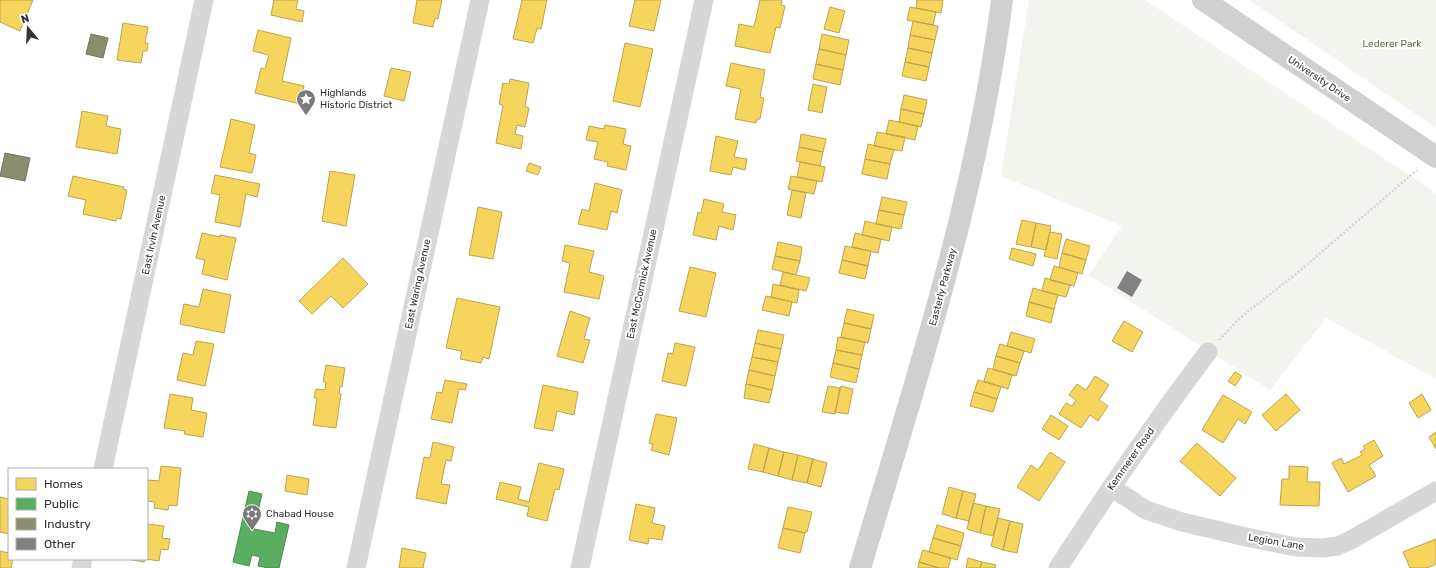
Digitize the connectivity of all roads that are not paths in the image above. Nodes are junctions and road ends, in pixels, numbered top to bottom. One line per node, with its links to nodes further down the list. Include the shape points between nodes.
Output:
1 (204, 0): 8 (street, East Irvin Avenue)
2 (480, 0): 11 (street, East Waring Avenue)
3 (704, 0): 12 (street, East McCormick Avenue)
4 (1002, 0): 13 (main road, Easterly Parkway, via 979,139 955,241)
5 (1203, 0): 6 (main road, University Drive)
6 (1436, 157)
7 (1208, 352): 9 (street, Kemmerer Road)
8 (103, 468)
9 (1111, 487): 10 (street, Legion Lane, via 1146,510 1182,522 1296,547 1323,548 1350,541); 14 (street, Kemmerer Road)
10 (1436, 491)
11 (356, 568)
12 (580, 568)
13 (860, 568)
14 (1058, 568)

